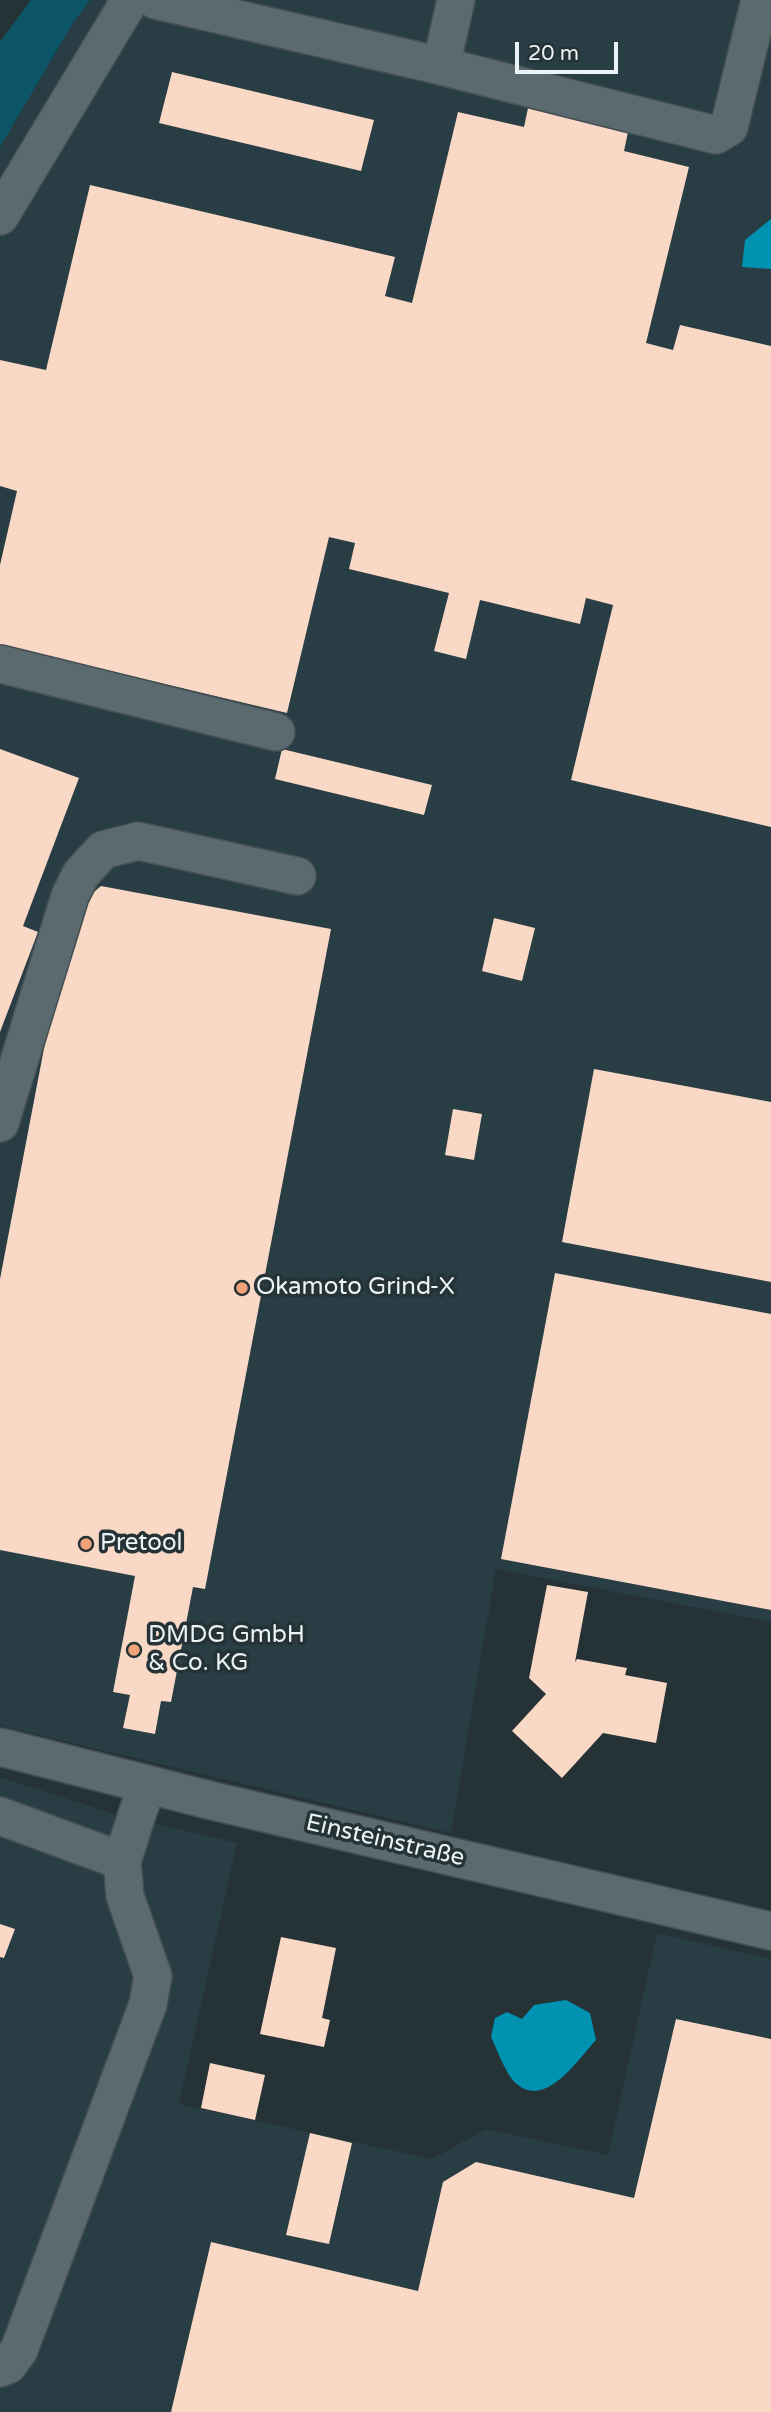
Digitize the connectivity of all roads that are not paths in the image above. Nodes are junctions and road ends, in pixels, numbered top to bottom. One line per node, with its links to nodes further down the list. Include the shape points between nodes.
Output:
1 (130, 0): 6 (street)
2 (155, 0): 5 (street)
3 (456, 0): 5 (street)
4 (760, 0): 5 (street, via 729,127 716,135)
5 (441, 66)
6 (0, 216)
7 (0, 664): 8 (street)
8 (276, 732)
9 (297, 876): 10 (street, via 138,841 103,850 81,874 70,895)
10 (0, 1123)
11 (0, 1747): 12 (street, Einsteinstraße)
12 (147, 1784): 14 (street); 15 (street, Einsteinstraße)
13 (0, 1816): 14 (street)
14 (122, 1861): 16 (street, via 125,1896 153,1976 148,2004 19,2350)
15 (771, 1931)
16 (0, 2368)

